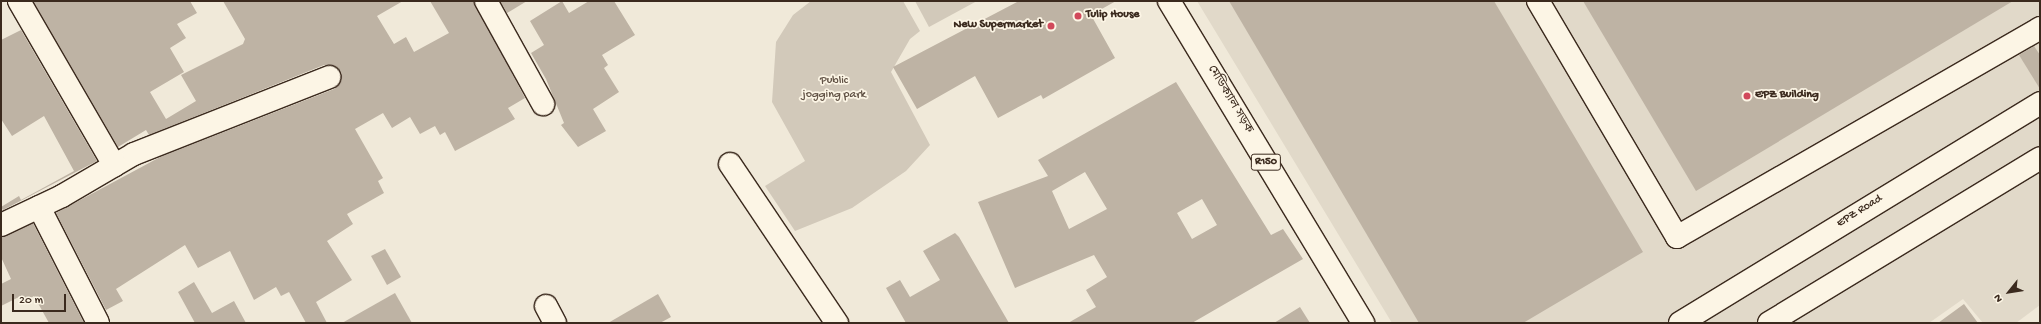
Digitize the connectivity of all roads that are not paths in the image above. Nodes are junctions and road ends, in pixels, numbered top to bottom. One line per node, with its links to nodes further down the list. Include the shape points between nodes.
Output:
1 (19, 1): 11 (main road)
2 (486, 1): 8 (main road)
3 (1169, 1): 16 (main road, মেডিক্যাল সড়ক / R150)
4 (1538, 1): 5 (main road, via 1677,237)
5 (2040, 28)
6 (330, 77): 11 (main road, via 134,154)
7 (2040, 103): 17 (main road, EPZ Road)
8 (543, 104)
9 (2040, 158): 18 (main road)
10 (730, 164): 15 (main road)
11 (114, 165): 12 (main road)
12 (39, 207): 13 (main road); 14 (main road)
13 (1, 225)
14 (98, 323)
15 (837, 323)
16 (1363, 323)
17 (1680, 323)
18 (1769, 323)

